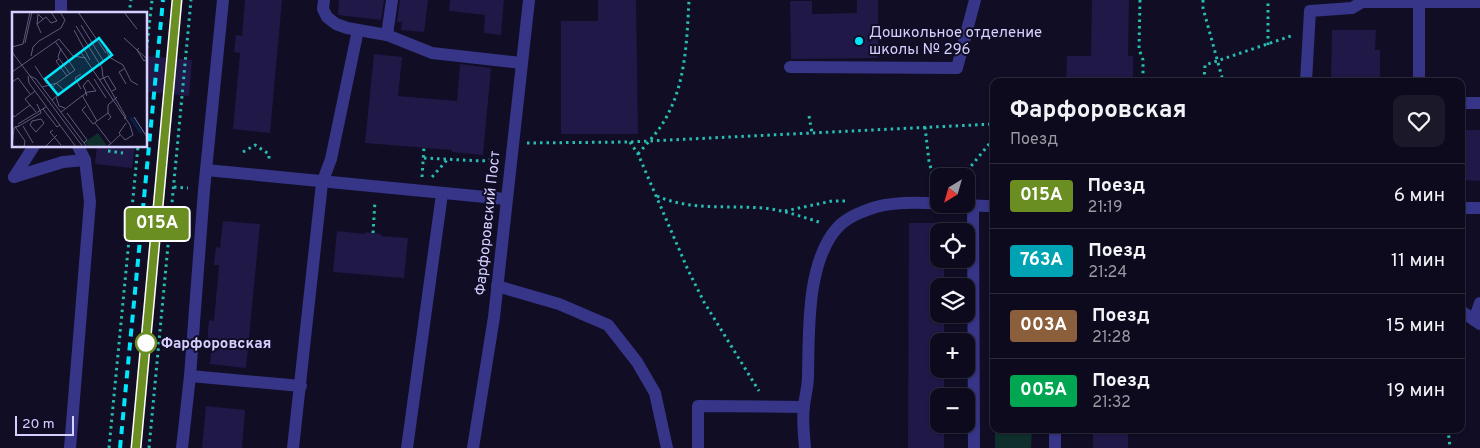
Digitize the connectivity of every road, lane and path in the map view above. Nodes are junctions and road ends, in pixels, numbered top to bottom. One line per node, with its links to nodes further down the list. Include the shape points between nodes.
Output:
1 (152, 0): 17 (path)
2 (191, 0): 53 (path)
3 (223, 0): 51 (street)
4 (324, 0): 14 (street, via 323,9 327,17 336,24)
5 (392, 0): 16 (street)
6 (529, 0): 20 (street, Фарфоровский Пост)
7 (689, 0): 33 (path, via 682,73 676,96)
8 (975, 0): 21 (street, via 957,68)
9 (1140, 0): 22 (path, via 1139,49)
10 (1203, 0): 19 (path)
11 (1268, 0): 18 (path)
12 (1419, 2): 13 (street); 15 (street, via 1362,2 1352,8 1310,11); 26 (street)
13 (1480, 2)
14 (358, 30): 16 (street); 52 (street, via 331,159)
15 (1309, 30): 18 (path); 25 (street)
16 (387, 34): 20 (street, via 432,53)
17 (148, 37)
18 (1268, 45): 19 (path)
19 (1218, 61): 23 (path, via 1205,65); 24 (path)
20 (522, 63): 35 (street, Фарфоровский Пост)
21 (790, 66)
22 (1143, 78)
23 (1204, 78)
24 (1223, 78)
25 (1306, 78)
26 (1419, 78)
27 (1465, 103): 28 (street)
28 (1480, 103)
29 (809, 116): 32 (path)
30 (990, 124): 31 (path)
31 (926, 127): 32 (path); 49 (path)
32 (812, 133): 33 (path)
33 (650, 141): 34 (path); 45 (path)
34 (629, 142): 35 (path); 45 (path)
35 (512, 143): 46 (street, Фарфоровский Пост)
36 (990, 143): 50 (path)
37 (255, 145): 43 (path)
38 (424, 147): 47 (path)
39 (33, 148): 48 (street, via 14,177 63,162)
40 (79, 148): 48 (street)
41 (137, 148): 81 (path)
42 (108, 152): 44 (path)
43 (243, 152)
44 (122, 153)
45 (638, 154): 58 (path)
46 (511, 157): 47 (path, via 482,161); 59 (street, Фарфоровский Пост)
47 (424, 158): 56 (path)
48 (85, 160): 80 (street, via 90,202)
49 (931, 168)
50 (970, 168)
51 (206, 170): 52 (street); 74 (street)
52 (322, 183): 55 (street); 75 (street)
53 (174, 187): 54 (path); 82 (path)
54 (180, 187)
55 (377, 187): 56 (street); 69 (path)
56 (420, 191): 57 (street)
57 (442, 194): 59 (street); 85 (street)
58 (656, 196): 65 (path, via 700,207); 76 (path, via 704,302)
59 (506, 199): 70 (street, Фарфоровский Пост)
60 (930, 204): 66 (street, via 900,203)
61 (975, 206): 62 (street)
62 (990, 206)
63 (1465, 208): 64 (street)
64 (1480, 208)
65 (782, 211): 66 (path, via 832,201 848,201); 68 (path)
66 (863, 211): 68 (street)
67 (973, 213): 90 (street)
68 (837, 228): 77 (street, via 823,253 812,294 808,388)
69 (373, 233)
70 (497, 286): 86 (street, Фарфоровский Пост); 87 (street, via 559,304 608,325 637,362 655,393)
71 (1480, 303): 73 (street)
72 (1465, 314): 73 (street)
73 (1477, 322)
74 (190, 376): 75 (street); 83 (street)
75 (301, 386): 84 (street)
76 (768, 406): 77 (street); 88 (street, via 698,406)
77 (804, 407): 89 (street)
78 (1055, 433): 91 (street)
79 (1448, 433): 92 (path)
80 (70, 448)
81 (109, 448)
82 (149, 448)
83 (182, 448)
84 (293, 448)
85 (407, 448)
86 (473, 448)
87 (667, 448)
88 (698, 448)
89 (805, 448)
90 (974, 448)
91 (1055, 448)
92 (1450, 448)

